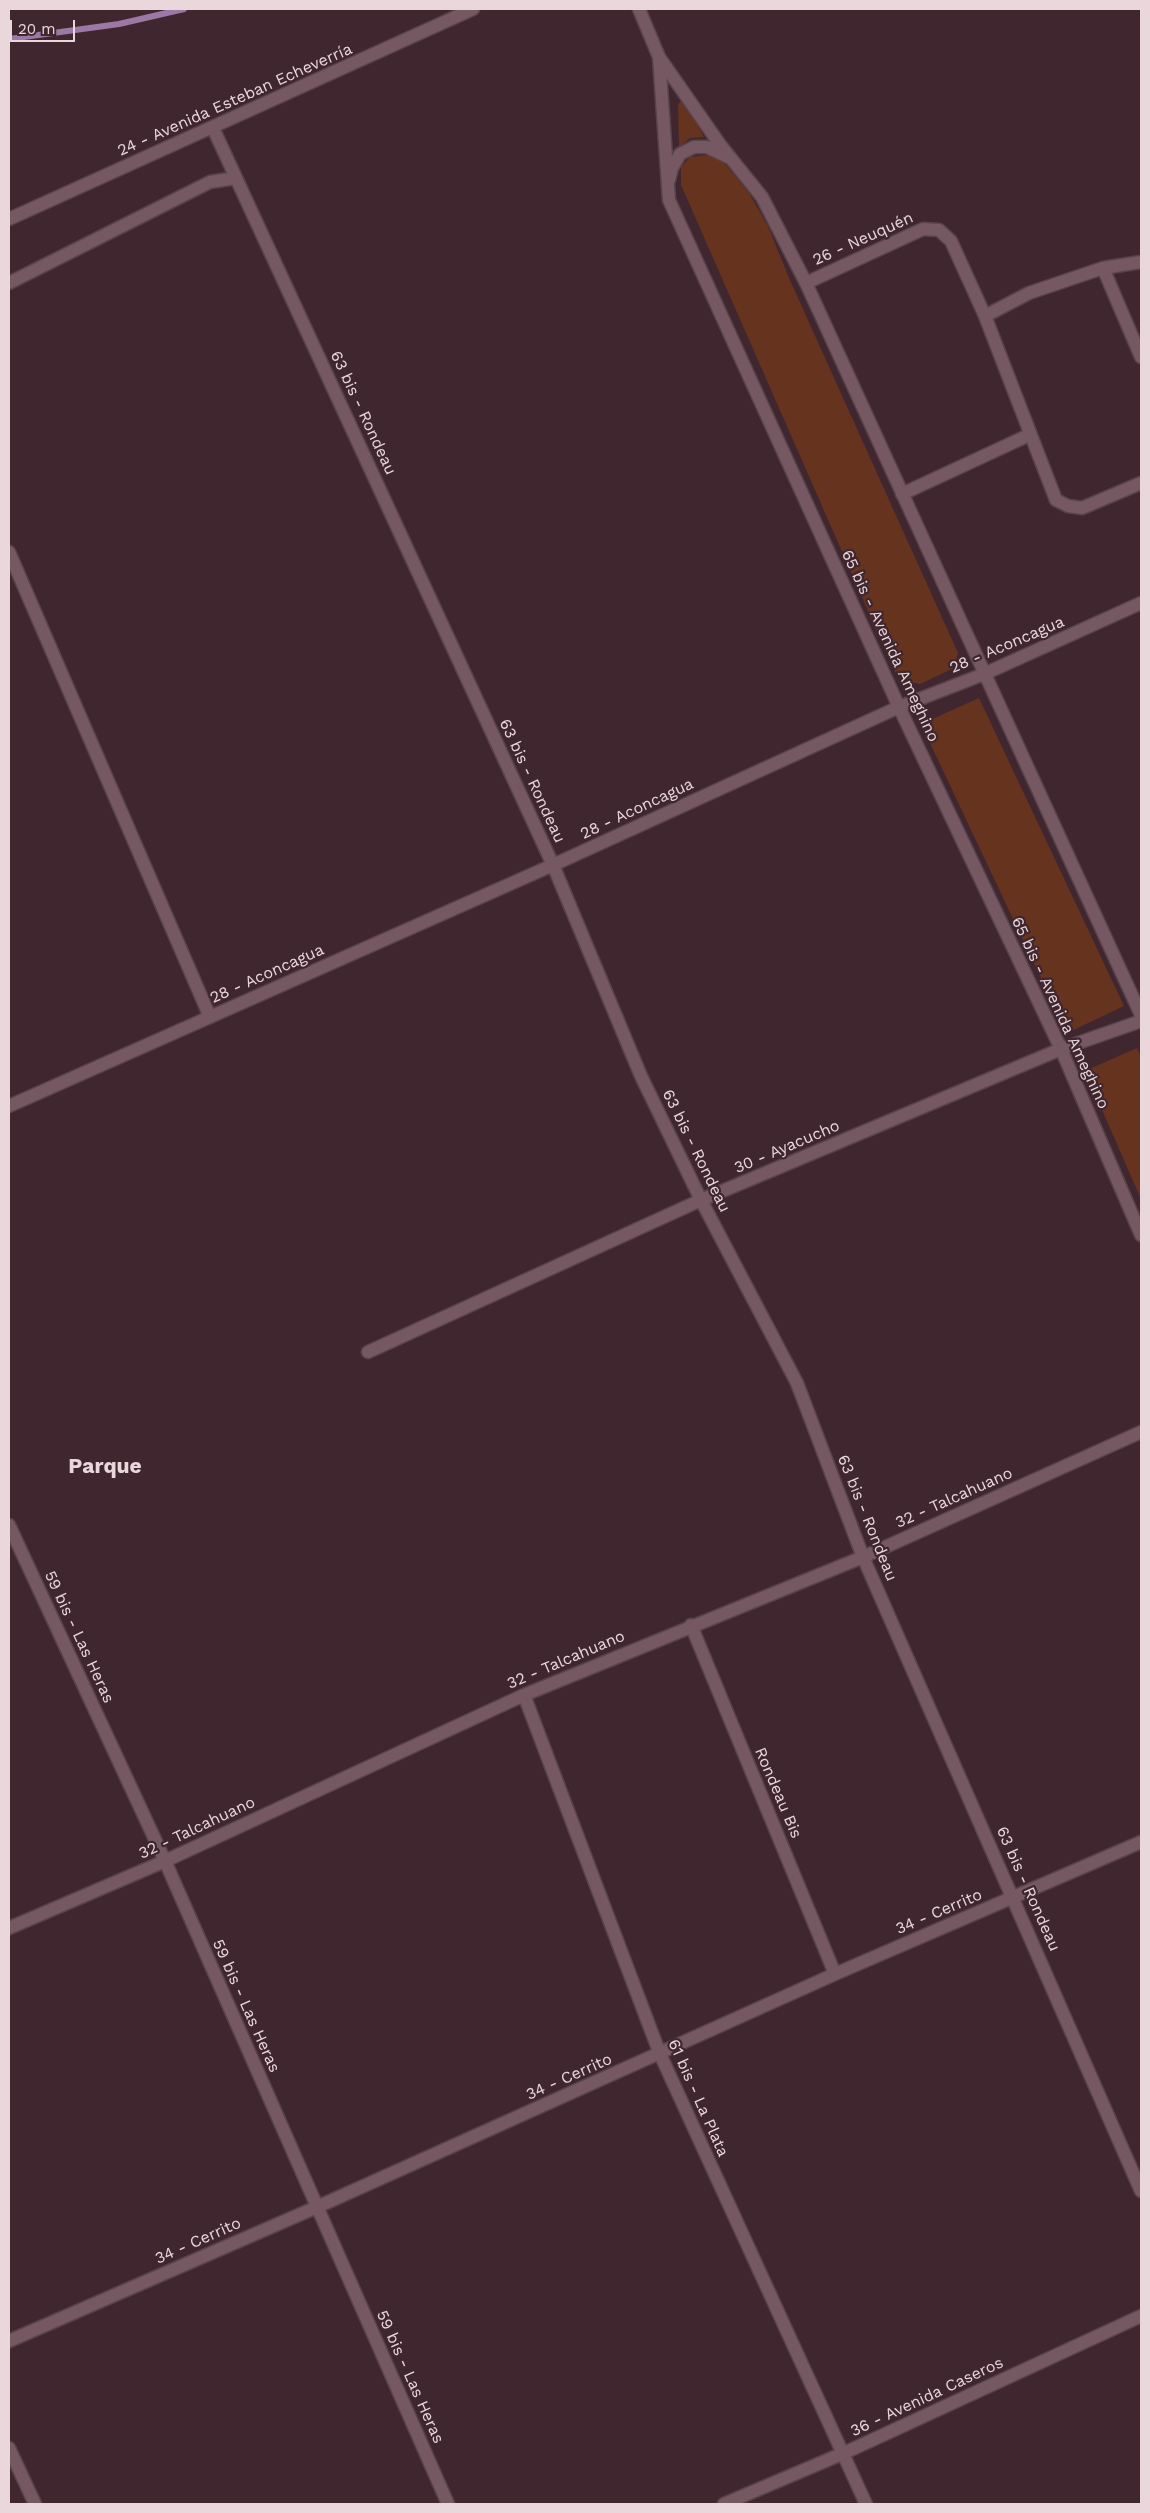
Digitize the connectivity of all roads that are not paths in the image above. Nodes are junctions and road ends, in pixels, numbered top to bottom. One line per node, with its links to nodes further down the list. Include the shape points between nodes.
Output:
1 (473, 9): 4 (street, 24 - Avenida Esteban Echeverría)
2 (639, 9): 3 (street, 65 bis - Avenida Ameghino)
3 (659, 57): 5 (street, 65 bis - Avenida Ameghino); 7 (street, 65 bis - Avenida Ameghino)
4 (213, 128): 6 (street, 63 bis - Rondeau); 8 (street, 24 - Avenida Esteban Echeverría)
5 (730, 158): 7 (street, via 707,147 694,147 680,154); 12 (street, 65 bis - Avenida Ameghino, via 762,197)
6 (236, 178): 11 (street, via 210,182); 22 (street, 63 bis - Rondeau)
7 (667, 188): 21 (street, 65 bis - Avenida Ameghino, via 669,200)
8 (9, 219)
9 (1141, 262): 10 (street)
10 (1104, 268): 13 (street, via 1029,293); 14 (street)
11 (9, 283)
12 (806, 283): 13 (street, 26 - Neuquén, via 923,229 939,230 950,241); 17 (street, 65 bis - Avenida Ameghino)
13 (985, 316): 15 (street, 26 - Neuquén)
14 (1141, 357)
15 (1029, 435): 16 (street, 26 - Neuquén, via 1056,500 1068,506 1082,508); 17 (street)
16 (1141, 483)
17 (902, 494): 20 (street, 65 bis - Avenida Ameghino)
18 (9, 552): 24 (street)
19 (1141, 603): 20 (street, 28 - Aconcagua)
20 (984, 674): 21 (street, 28 - Aconcagua); 23 (street, 65 bis - Avenida Ameghino)
21 (899, 707): 22 (street, 28 - Aconcagua); 26 (street, 65 bis - Avenida Ameghino)
22 (553, 865): 24 (street, 28 - Aconcagua); 28 (street, 63 bis - Rondeau, via 641,1076)
23 (1141, 1015)
24 (210, 1017): 27 (street, 28 - Aconcagua)
25 (1141, 1021): 26 (street, 30 - Ayacucho)
26 (1061, 1049): 28 (street, 30 - Ayacucho); 29 (street, 65 bis - Avenida Ameghino)
27 (9, 1106)
28 (701, 1200): 30 (street, 30 - Ayacucho); 33 (street, 63 bis - Rondeau, via 797,1383)
29 (1141, 1235)
30 (368, 1352)
31 (1141, 1432): 33 (street, 32 - Talcahuano)
32 (9, 1524): 37 (street, 59 bis - Las Heras)
33 (863, 1557): 34 (street, 32 - Talcahuano); 38 (street, 63 bis - Rondeau)
34 (691, 1625): 35 (street, 32 - Talcahuano); 40 (street, Rondeau Bis)
35 (524, 1695): 37 (street, 32 - Talcahuano); 41 (street, 61 bis - La Plata)
36 (1141, 1842): 38 (street, 34 - Cerrito)
37 (165, 1861): 39 (street, 32 - Talcahuano); 43 (street, 59 bis - Las Heras)
38 (1014, 1897): 40 (street, 34 - Cerrito); 42 (street, 63 bis - Rondeau)
39 (9, 1928)
40 (835, 1974): 41 (street, 34 - Cerrito)
41 (660, 2054): 43 (street, 34 - Cerrito); 47 (street, 61 bis - La Plata)
42 (1141, 2191)
43 (317, 2207): 45 (street, 34 - Cerrito); 49 (street, 59 bis - Las Heras)
44 (1141, 2316): 47 (street, 36 - Avenida Caseros)
45 (9, 2341)
46 (9, 2448): 48 (street)
47 (844, 2453): 50 (street, 36 - Avenida Caseros); 51 (street, 61 bis - La Plata)
48 (35, 2504)
49 (448, 2504)
50 (724, 2504)
51 (866, 2504)

